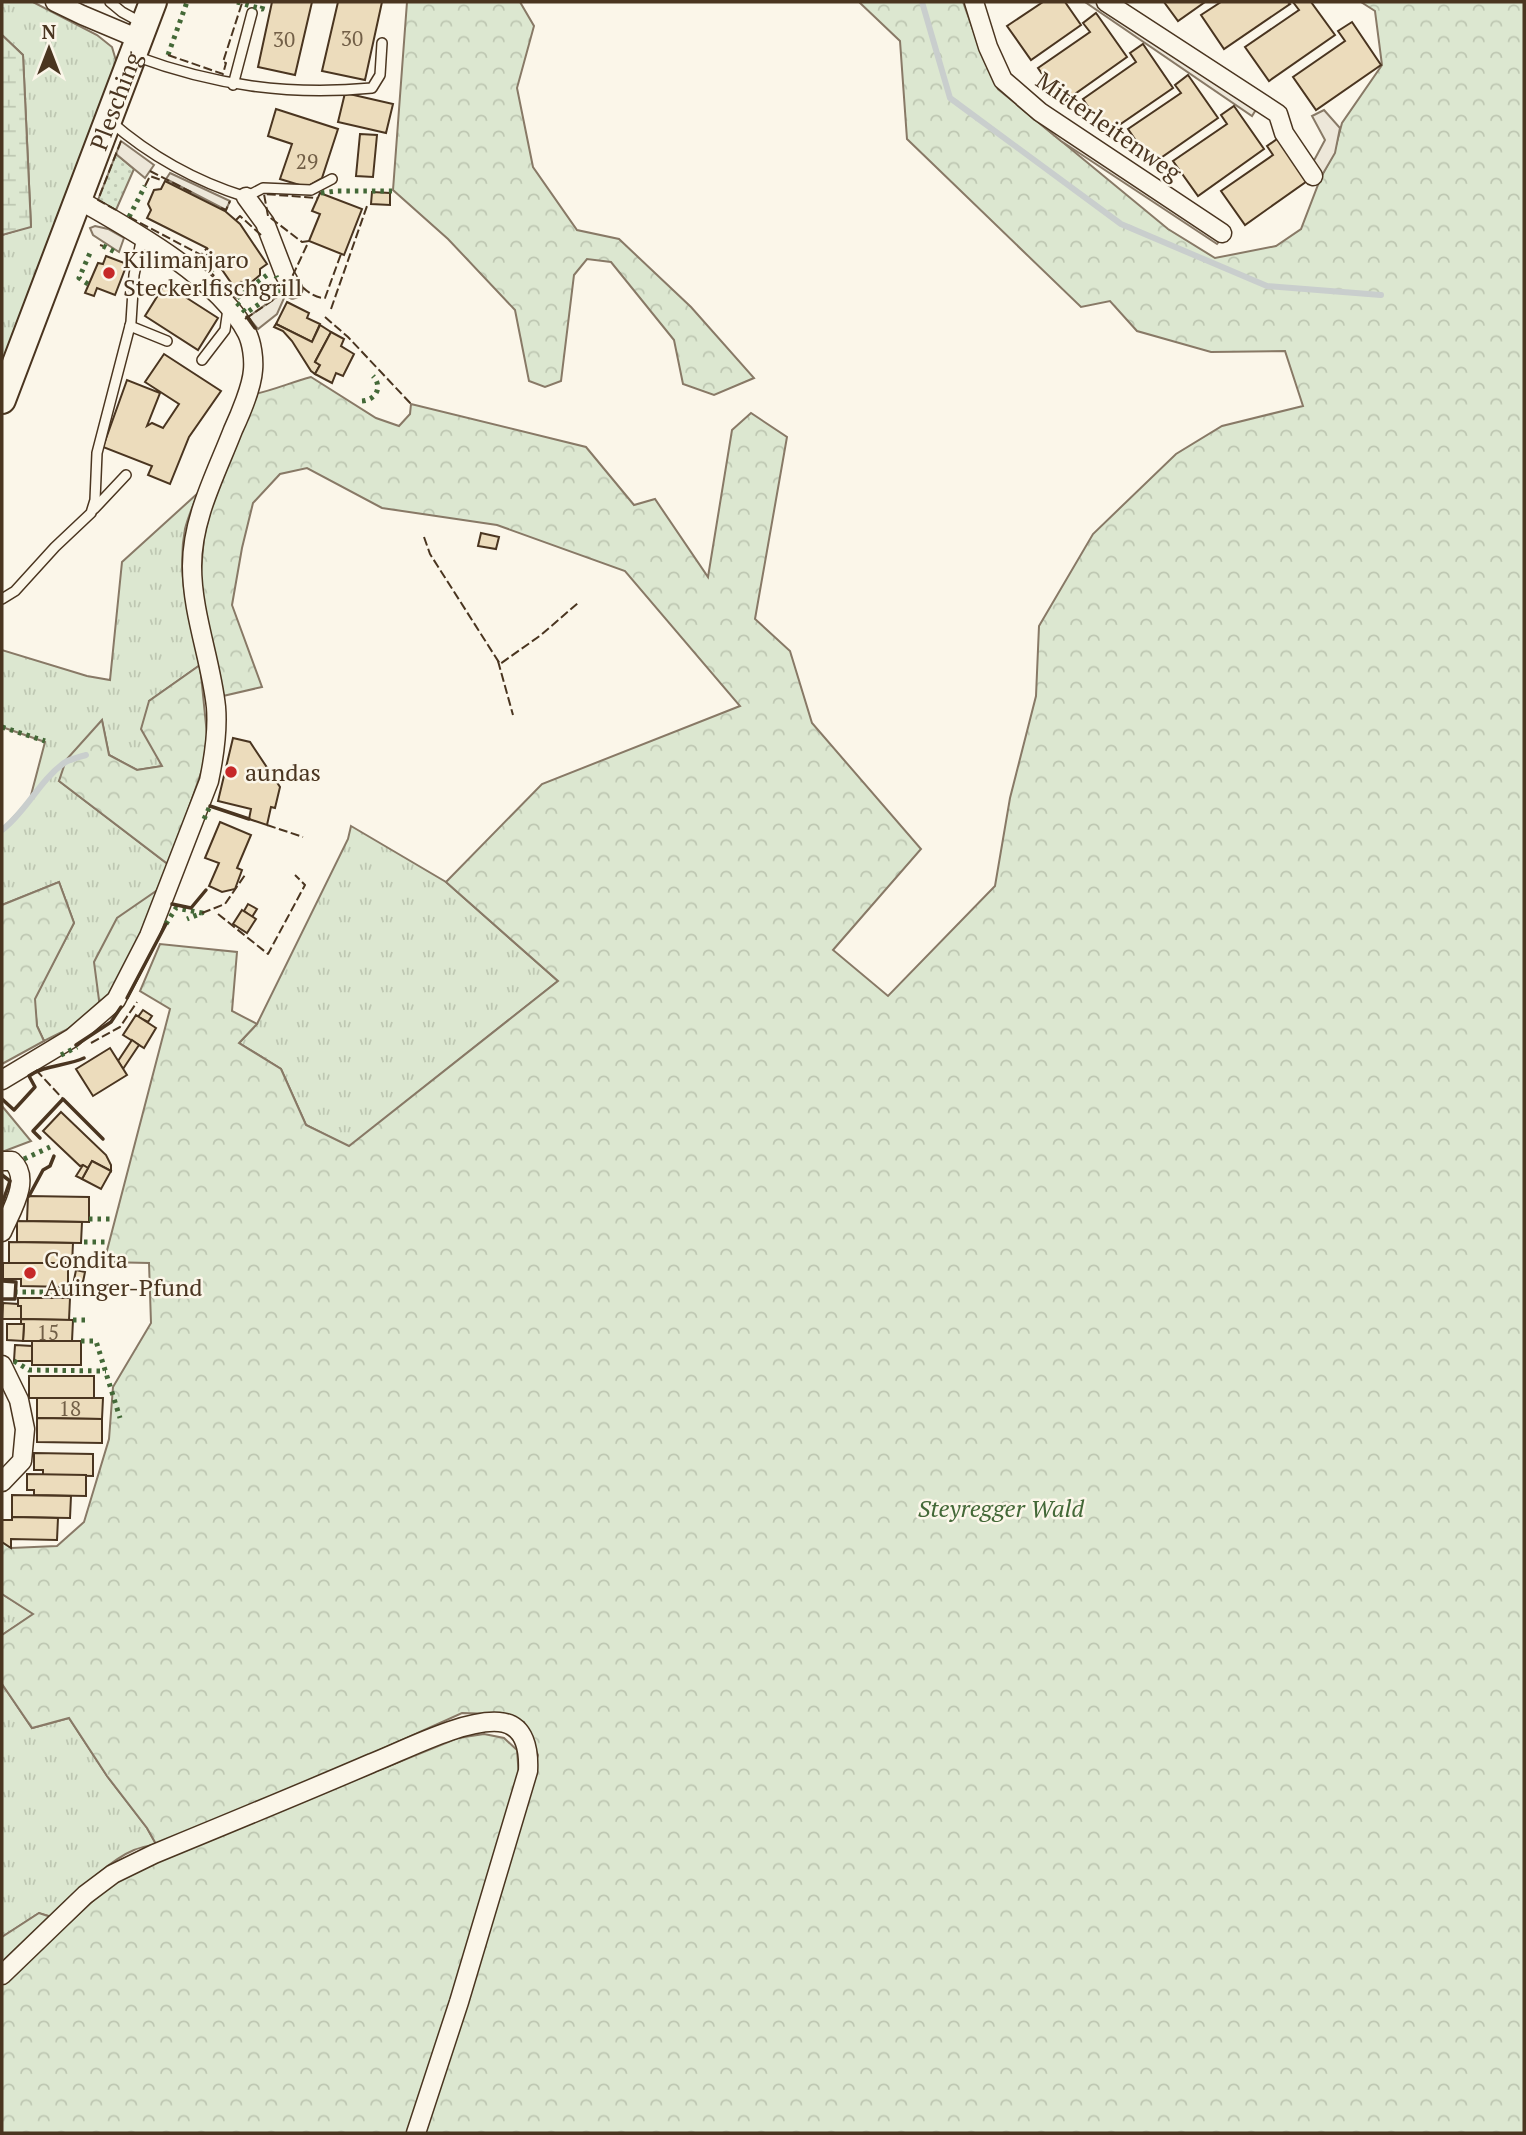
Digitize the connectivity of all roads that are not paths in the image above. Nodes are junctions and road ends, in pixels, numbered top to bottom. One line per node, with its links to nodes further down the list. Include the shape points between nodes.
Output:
1 (55, 2): 6 (street, via 91,20)
2 (110, 2): 6 (lane)
3 (974, 2): 14 (street, Mitterleitenweg, via 1003,80 1040,112)
4 (1106, 2): 10 (street, via 1278,114 1284,133)
5 (252, 13): 8 (lane)
6 (142, 30): 8 (lane, via 169,69); 9 (main road, Plesching)
7 (382, 43): 8 (lane, via 380,75 372,88 334,92)
8 (233, 85)
9 (109, 120): 12 (lane, via 133,140 209,184); 13 (main road, Plesching)
10 (1312, 176)
11 (332, 179): 12 (lane, via 311,190 263,188)
12 (246, 197): 16 (street, via 265,223)
13 (79, 200): 15 (street); 21 (main road, Plesching)
14 (1222, 233)
15 (142, 237): 17 (street); 18 (lane)
16 (293, 289)
17 (229, 307): 20 (lane, via 225,330); 25 (street, via 248,335 253,372 215,470 193,550 194,597 216,709 209,781 149,936 117,1000 72,1038)
18 (130, 326): 19 (lane); 23 (lane, via 97,453)
19 (167, 341)
20 (202, 360)
21 (2, 400)
22 (126, 475): 23 (lane)
23 (91, 513): 24 (lane)
24 (2, 599)
25 (2, 1080)
26 (2, 1161): 27 (street, via 12,1161 22,1179)
27 (2, 1232)
28 (2, 1365): 29 (street, via 19,1401 25,1429 22,1461)
29 (2, 1482)
30 (2, 1975): 31 (street, via 70,1907 113,1874 421,1744 467,1726 501,1722 514,1727 526,1740 528,1771)
31 (416, 2133)

